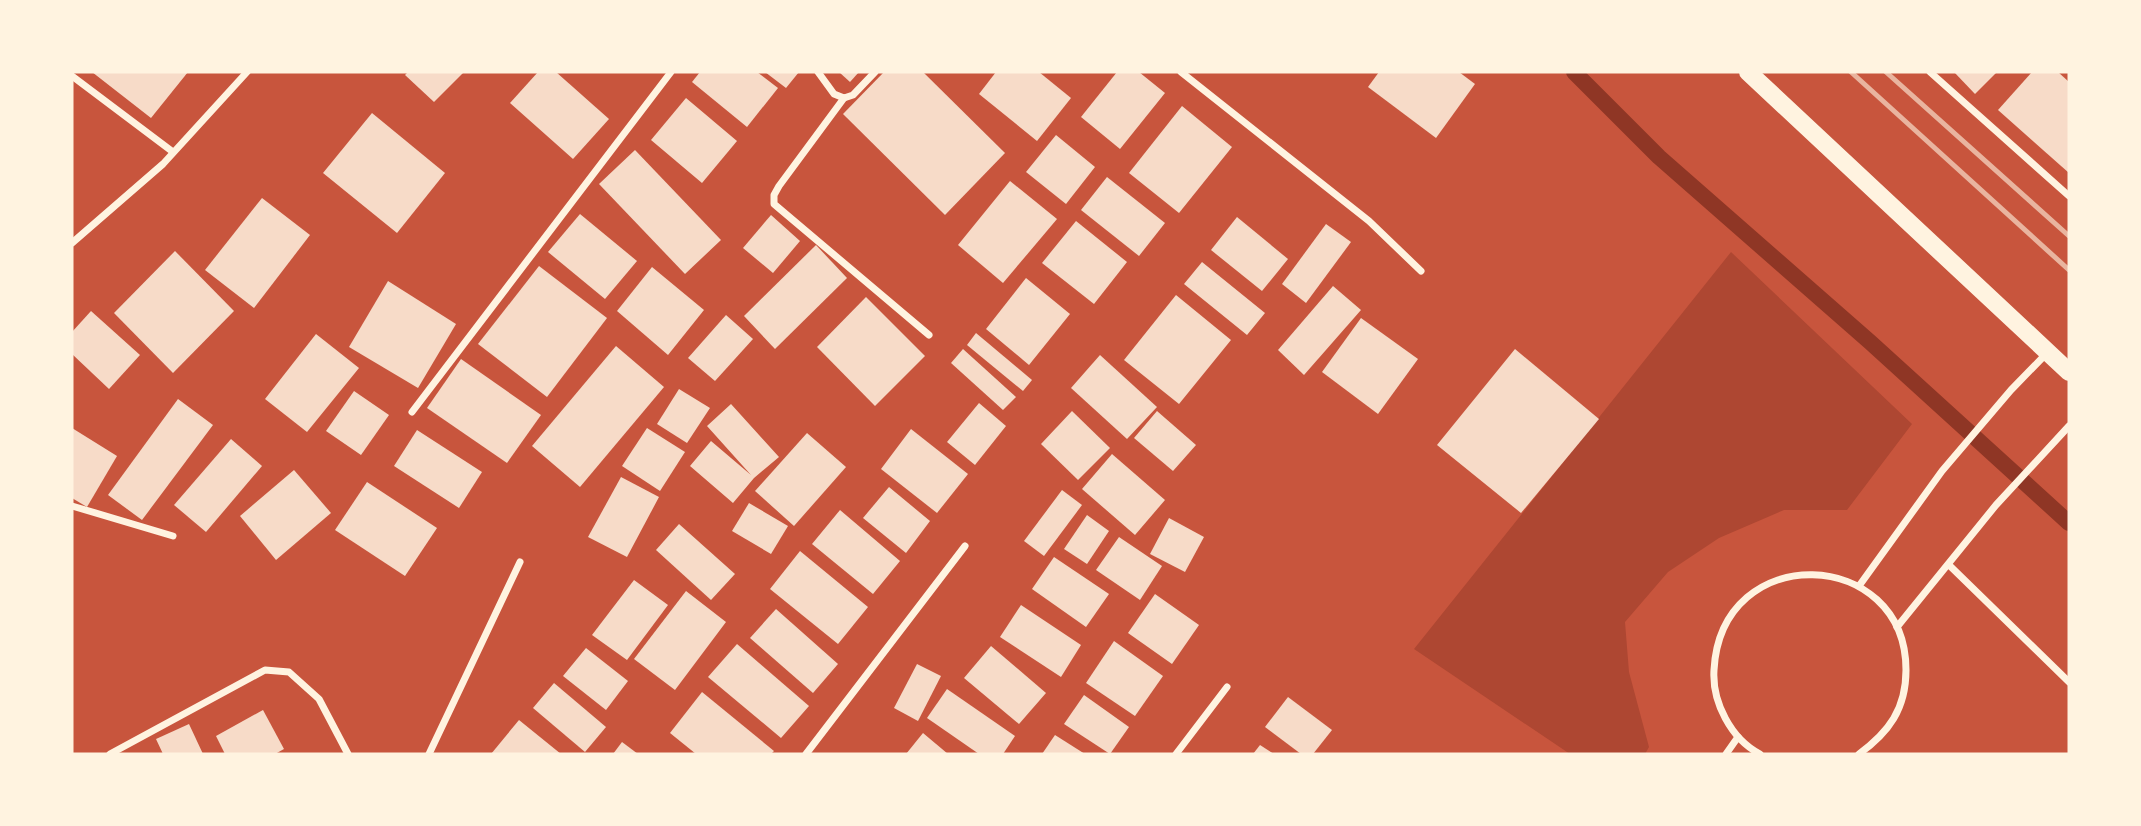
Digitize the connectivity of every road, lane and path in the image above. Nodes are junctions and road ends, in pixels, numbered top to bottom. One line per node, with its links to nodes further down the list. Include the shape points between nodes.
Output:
1 (247, 72): 10 (street)
2 (671, 72): 17 (street)
3 (818, 72): 9 (street, via 834,93)
4 (875, 72): 9 (street)
5 (1181, 72): 13 (street, via 1369,220)
6 (1748, 72): 15 (main road)
7 (1930, 72): 11 (street)
8 (72, 76): 10 (street)
9 (844, 98): 14 (street, via 779,186 774,204)
10 (173, 152): 12 (street)
11 (2069, 196)
12 (72, 243)
13 (1421, 271)
14 (929, 335)
15 (2047, 353): 16 (main road); 24 (street, via 1942,471)
16 (2069, 372)
17 (412, 412)
18 (2069, 426): 23 (street, via 1996,505)
19 (72, 506): 20 (street)
20 (173, 536)
21 (965, 546): 32 (street)
22 (520, 562): 31 (street)
23 (1949, 565): 25 (street); 26 (street)
24 (1859, 586): 25 (street, via 1881,604); 28 (street, via 1831,576 1801,574 1771,581 1745,598 1726,622 1715,651 1713,681 1721,712)
25 (1897, 627): 36 (street, via 1906,656 1906,685 1897,714 1880,739)
26 (2069, 682)
27 (1227, 687): 33 (street)
28 (1738, 737): 34 (street); 35 (street)
29 (110, 754): 30 (street, via 264,670 289,672 319,699)
30 (348, 754)
31 (429, 754)
32 (806, 754)
33 (1176, 754)
34 (1726, 754)
35 (1760, 754)
36 (1859, 754)

